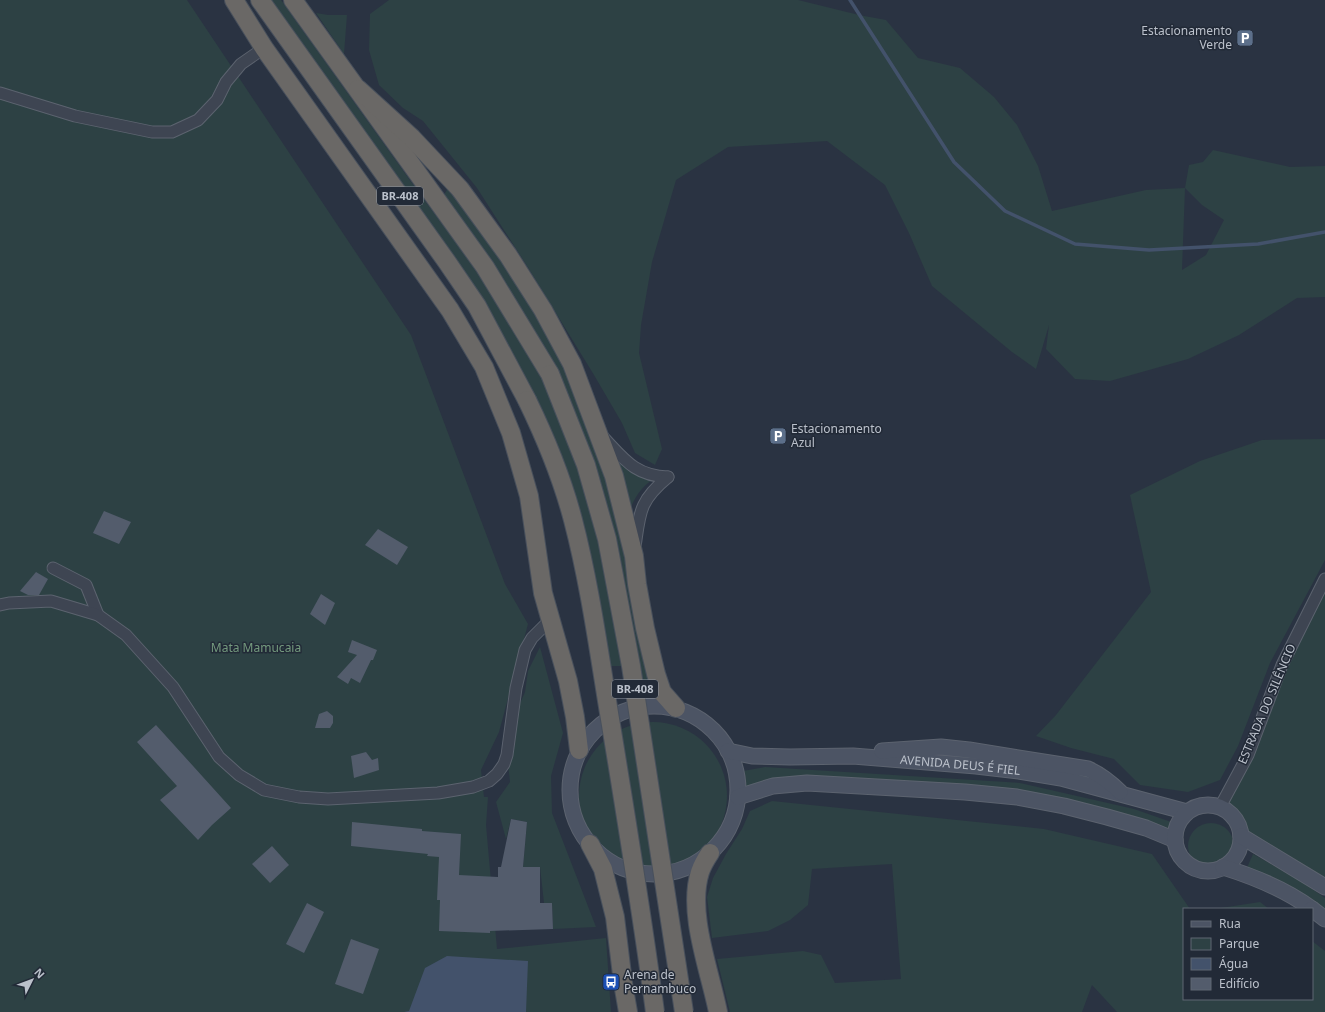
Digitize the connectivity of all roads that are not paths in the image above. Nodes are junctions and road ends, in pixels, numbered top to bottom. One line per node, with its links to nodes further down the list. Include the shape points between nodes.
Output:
1 (234, 0): 4 (highway)
2 (260, 0): 30 (highway, BR-408, bridge, via 477,306 545,437 573,520 588,589)
3 (293, 0): 5 (highway, BR-408)
4 (264, 48): 6 (street, via 241,64 226,82 217,100 198,120 172,132 152,132 75,116); 13 (highway, via 450,310 484,367 512,433 529,496 543,593)
5 (358, 89): 7 (highway, via 412,138 460,189 508,255 543,310 572,364); 31 (highway, BR-408, bridge, via 485,267 550,374 586,465 607,540 632,666)
6 (0, 93)
7 (598, 432): 8 (highway, via 614,476); 8 (street, via 620,456 636,468 649,475 668,477 655,487 645,500 638,522)
8 (634, 556): 14 (highway, via 645,628 656,674 662,692)
9 (53, 568): 12 (street, via 86,585)
10 (1325, 579): 18 (street, ESTRADA DO SILÊNCIO, via 1282,664 1248,755)
11 (0, 605): 12 (street, via 51,601)
12 (98, 615): 13 (street, via 126,635 167,681 219,757 239,775 264,790 299,797 328,799 438,793 473,787 489,781 504,764 507,755 516,688 525,650 532,638)
13 (550, 620): 15 (highway, via 568,681)
14 (676, 708): 15 (main road, via 648,706 620,712 596,728); 16 (main road, via 703,722 715,732)
15 (579, 750): 22 (main road, via 571,774 570,799 577,823)
16 (728, 751): 17 (main road, via 738,781); 19 (main road, AVENIDA DEUS É FIEL, via 752,756 853,756 1019,771 1062,778)
17 (738, 797): 21 (main road, AVENIDA DEUS É FIEL, via 774,786 807,784 1016,797 1108,817); 23 (main road, via 729,828 721,842)
18 (1220, 807): 19 (main road, via 1208,805); 20 (main road, via 1236,820)
19 (1187, 812): 21 (main road, via 1176,829)
20 (1241, 836): 24 (main road, via 1237,854); 25 (main road)
21 (1175, 840): 24 (main road, via 1183,860 1192,867 1202,871)
22 (590, 844): 23 (main road, via 602,857 635,872 677,872); 29 (highway, via 604,869 615,917)
23 (710, 853): 32 (highway, via 700,872 696,912)
24 (1224, 867): 26 (main road, via 1276,887)
25 (1325, 887)
26 (1310, 908)
27 (1313, 910): 28 (main road)
28 (1325, 919)
29 (628, 1012)
30 (656, 1012)
31 (684, 1012)
32 (718, 1012)

